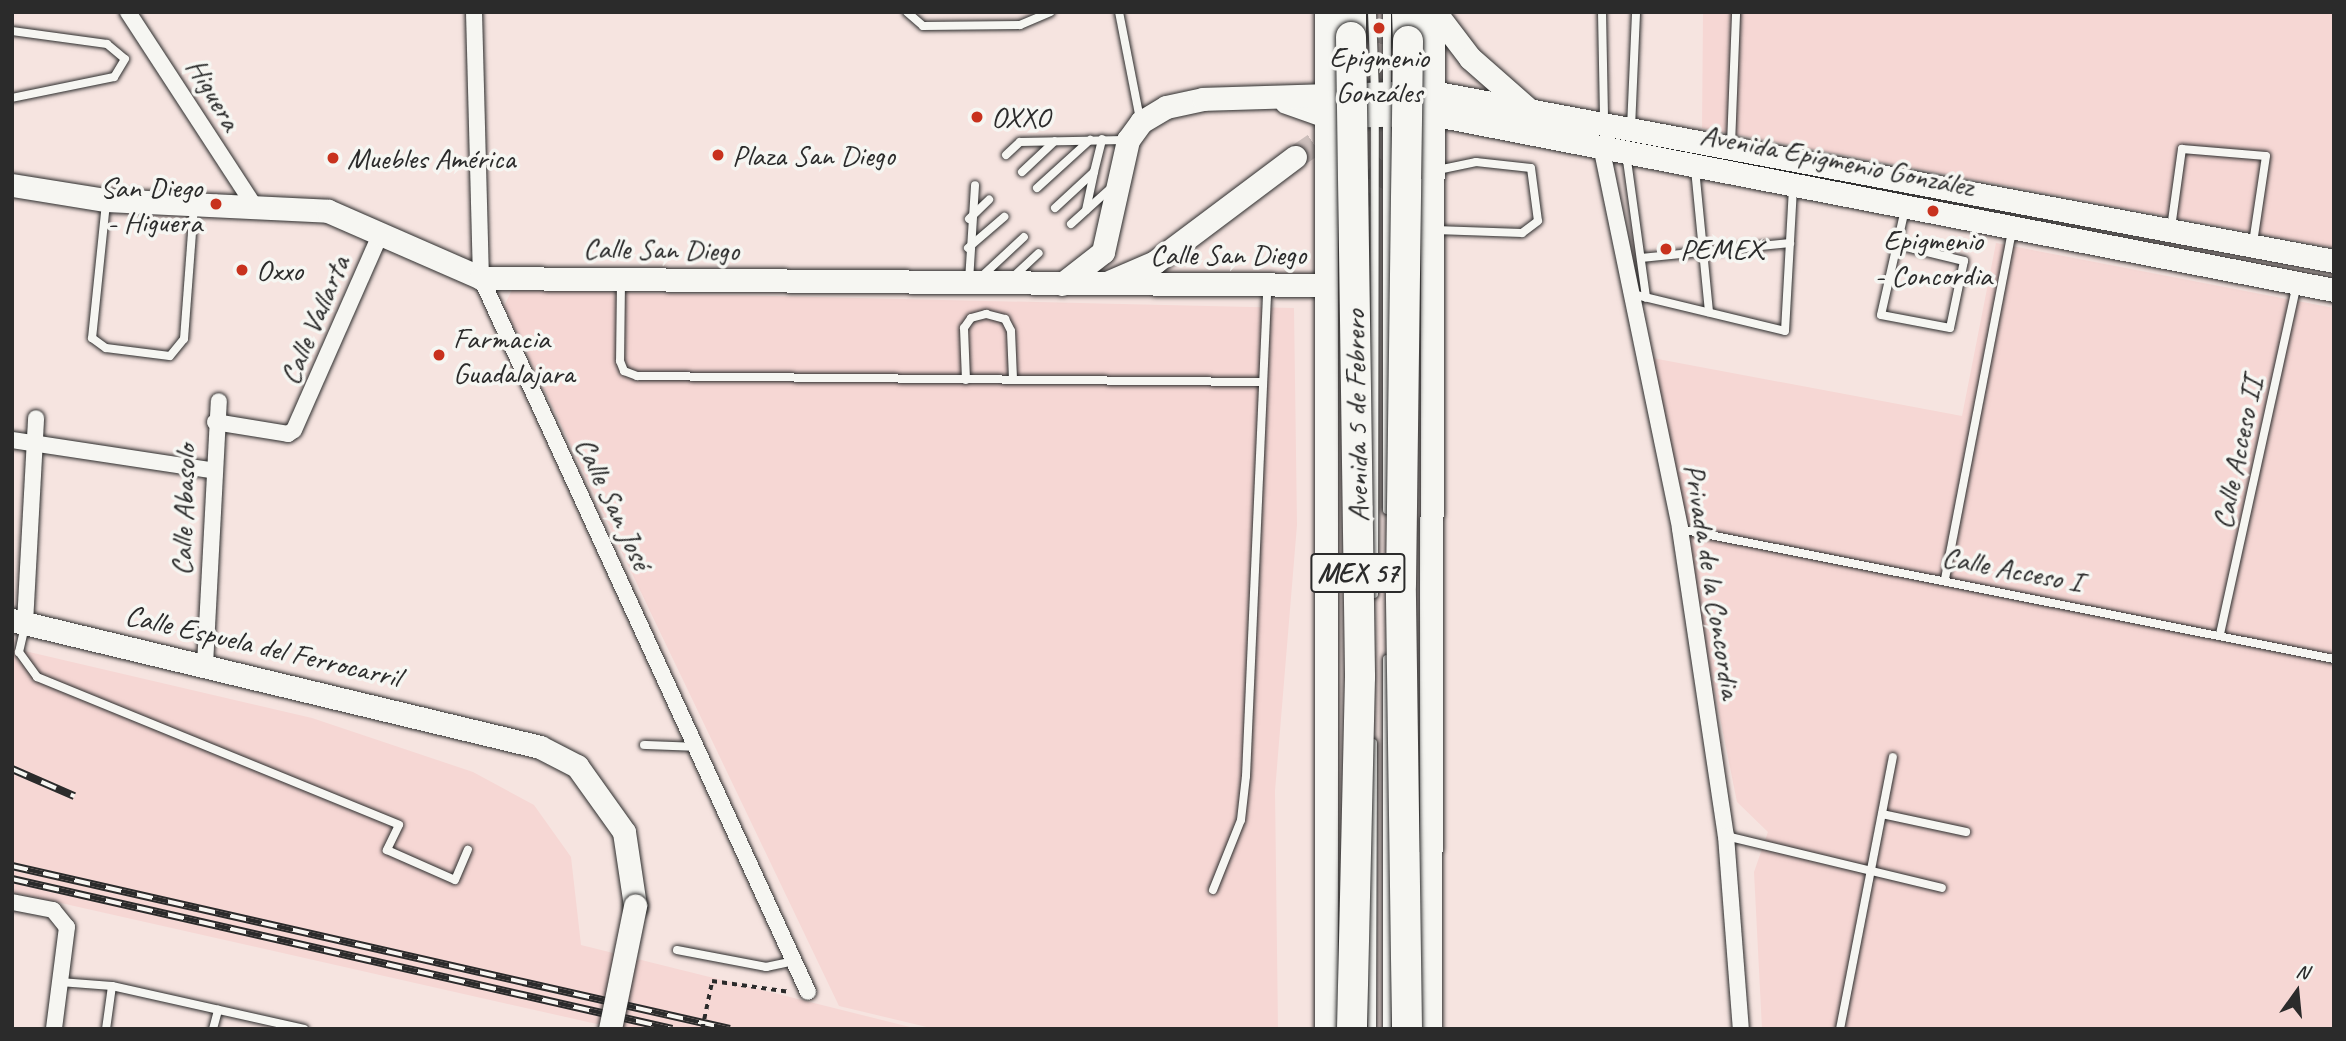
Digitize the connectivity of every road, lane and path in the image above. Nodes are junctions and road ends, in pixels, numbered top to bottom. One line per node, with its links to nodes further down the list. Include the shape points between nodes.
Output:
1 (128, 12): 44 (street, Higuera)
2 (474, 12): 65 (street, Calle San José)
3 (907, 12): 4 (lane, via 923,26 1020,25)
4 (1050, 12)
5 (1119, 12): 22 (lane)
6 (1326, 12): 19 (main road, Avenida 5 de Febrero)
7 (1351, 12): 122 (highway, Avenida 5 de Febrero / MEX 57, bridge, via 1360,677)
8 (1372, 12): 18 (lane)
9 (1387, 12): 18 (lane)
10 (1407, 12): 125 (highway, Avenida 5 de Febrero / MEX 57, bridge, via 1401,584)
11 (1434, 12): 17 (main road); 21 (main road, via 1470,58)
12 (1602, 12): 23 (lane)
13 (1636, 12): 26 (lane)
14 (1736, 12): 28 (lane)
15 (12, 32): 16 (lane, via 107,44 125,59 114,77)
16 (12, 98)
17 (1432, 103): 18 (main road, Avenida Epigmenio González); 20 (main road, Avenida Epigmenio González); 34 (main road)
18 (1381, 104): 19 (main road, Avenida Epigmenio González); 86 (lane); 90 (lane)
19 (1326, 106): 22 (main road, Avenida Epigmenio González, via 1273,97 1203,99 1166,107); 72 (main road, Avenida 5 de Febrero)
20 (1465, 109): 21 (main road, Avenida Epigmenio González); 23 (main road, Avenida Epigmenio González)
21 (1526, 116): 23 (main road, Avenida Epigmenio González); 42 (main road, via 1912,194)
22 (1134, 131): 24 (lane); 35 (main road)
23 (1603, 135): 26 (main road, Avenida Epigmenio González); 75 (street, Privada de la Concordia)
24 (1102, 139): 25 (lane); 33 (lane)
25 (1090, 140): 27 (lane); 39 (lane)
26 (1628, 140): 28 (main road, Avenida Epigmenio González); 31 (main road, Avenida Epigmenio González); 63 (lane)
27 (1055, 141): 29 (lane, via 1020,142); 32 (lane)
28 (1731, 148): 42 (main road, Avenida Epigmenio González)
29 (1006, 155)
30 (1295, 157): 71 (main road, via 1155,262)
31 (1694, 164): 36 (main road, Avenida Epigmenio González); 61 (lane)
32 (1022, 172)
33 (1094, 172): 46 (lane); 47 (lane)
34 (1431, 172): 52 (main road); 52 (lane, via 1476,162 1531,168 1538,221 1522,233)
35 (1117, 183): 47 (lane); 70 (main road, via 1103,252)
36 (1793, 183): 45 (main road, Avenida Epigmenio González); 56 (lane)
37 (12, 185): 40 (main road, Calle San Diego)
38 (975, 185): 49 (lane)
39 (1037, 188)
40 (106, 200): 43 (main road, Calle San Diego); 43 (lane, via 92,338 106,348 170,356 184,339)
41 (989, 200): 49 (lane)
42 (2015, 200): 53 (main road, Avenida Epigmenio González)
43 (195, 204): 44 (main road, Calle San Diego)
44 (253, 204): 54 (main road, Calle San Diego, via 328,211)
45 (1906, 206): 51 (main road, Avenida Epigmenio González); 58 (lane)
46 (1055, 208)
47 (1086, 210): 50 (lane)
48 (1004, 216): 59 (lane)
49 (969, 219): 59 (lane)
50 (1071, 224)
51 (2012, 227): 67 (main road, Avenida Epigmenio González); 88 (lane)
52 (1430, 229): 126 (main road)
53 (2171, 229): 57 (main road, Avenida Epigmenio González); 57 (lane, via 2182,149 2266,156)
54 (381, 233): 65 (main road, Calle San Diego); 82 (street, Calle Vallarta, via 294,430 288,434)
55 (1024, 237): 68 (lane)
56 (1790, 243): 61 (lane); 76 (lane, via 1784,331)
57 (2253, 243): 64 (main road, Avenida Epigmenio González)
58 (1898, 245): 58 (lane, via 1878,304 1881,315 1950,328 1964,261)
59 (968, 248): 68 (lane)
60 (1340, 248): 89 (main road)
61 (1703, 250): 63 (lane); 76 (lane)
62 (1039, 253): 69 (lane)
63 (1641, 258): 75 (lane)
64 (2334, 261)
65 (481, 278): 66 (main road, Calle San Diego); 98 (street, Calle San José)
66 (621, 280): 68 (main road, Calle San Diego); 78 (lane, via 620,361 637,376)
67 (2298, 282): 74 (main road, Avenida Epigmenio González); 92 (lane, Calle Acceso II)
68 (972, 283): 69 (main road, Calle San Diego)
69 (1006, 283): 70 (main road, Calle San Diego)
70 (1062, 284): 71 (main road, Calle San Diego)
71 (1104, 284): 73 (main road, Calle San Diego)
72 (1326, 285): 73 (main road, Calle San Diego); 89 (main road, Avenida 5 de Febrero)
73 (1267, 286): 79 (lane)
74 (2334, 290)
75 (1638, 296): 76 (lane); 87 (street, Privada de la Concordia)
76 (1709, 312)
77 (1013, 379): 78 (lane); 78 (lane, via 1011,331 1005,319 986,314 971,318 964,328); 79 (lane)
78 (966, 380)
79 (1262, 382): 106 (lane, via 1246,776 1241,820)
80 (219, 401): 82 (street, Calle Abasolo)
81 (36, 418): 84 (street)
82 (215, 422): 85 (street, Calle Abasolo)
83 (12, 440): 84 (street)
84 (37, 444): 85 (street); 91 (street)
85 (211, 470): 95 (street, Calle Abasolo)
86 (1387, 516)
87 (1680, 529): 88 (lane, Calle Acceso I); 102 (street, Privada de la Concordia)
88 (1945, 579): 92 (lane, Calle Acceso I)
89 (1329, 591): 121 (main road, Avenida 5 de Febrero)
90 (1374, 613)
91 (19, 621): 95 (main road, Calle Espuela del Ferrocarril); 103 (lane, via 19,652 37,677 399,825 387,850 455,880)
92 (2220, 634): 94 (lane, Calle Acceso I)
93 (1387, 641): 124 (lane)
94 (2334, 659)
95 (205, 665): 119 (main road, Calle Espuela del Ferrocarril, bridge, via 500,733 578,766 624,832 635,906)
96 (1373, 724): 123 (lane)
97 (644, 745): 98 (lane)
98 (695, 747): 109 (street, Calle San José)
99 (1893, 757): 100 (lane)
100 (1882, 814): 101 (lane); 104 (lane)
101 (1966, 832)
102 (1726, 836): 104 (lane); 127 (street, Privada de la Concordia)
103 (468, 850)
104 (1870, 872): 105 (lane); 128 (lane)
105 (1942, 888)
106 (1213, 890)
107 (12, 902): 110 (street, via 62,918 67,927)
108 (677, 950): 109 (lane, via 766,967)
109 (794, 961): 113 (street, Calle San José)
110 (60, 982): 111 (lane); 115 (street)
111 (112, 986): 114 (lane); 116 (lane)
112 (778, 992): 120 (path, bridge, via 712,981)
113 (808, 992)
114 (218, 1010): 117 (lane); 118 (lane)
115 (54, 1029)
116 (106, 1029)
117 (213, 1029)
118 (304, 1029)
119 (610, 1029)
120 (702, 1029)
121 (1326, 1029)
122 (1353, 1029)
123 (1372, 1029)
124 (1387, 1029)
125 (1407, 1029)
126 (1430, 1029)
127 (1741, 1029)
128 (1840, 1029)

